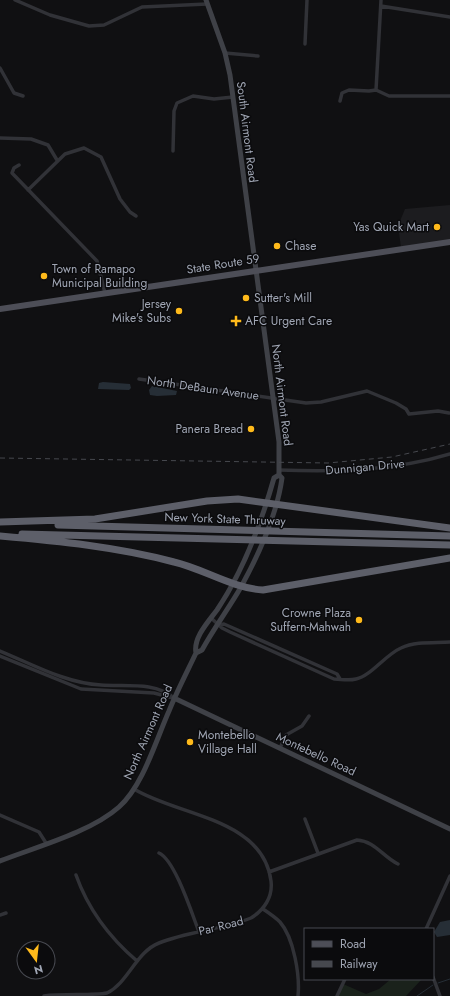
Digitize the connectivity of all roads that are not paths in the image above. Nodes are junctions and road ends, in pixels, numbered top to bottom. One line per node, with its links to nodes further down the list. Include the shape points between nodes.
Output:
1 (15, 0): 4 (street, via 50,15 89,26 104,25 142,7)
2 (307, 0): 7 (street)
3 (381, 0): 5 (street)
4 (207, 2): 8 (street, South Airmont Road)
5 (381, 6): 6 (street); 11 (street)
6 (450, 17)
7 (305, 44)
8 (225, 53): 9 (street); 14 (street, South Airmont Road)
9 (258, 56)
10 (0, 68): 12 (street, via 14,93)
11 (376, 90): 13 (street, via 389,96); 15 (street, via 349,90 342,93)
12 (23, 96)
13 (450, 96)
14 (233, 97): 17 (street, via 214,99 193,96 177,103 174,111); 23 (street, South Airmont Road)
15 (340, 101)
16 (0, 138): 18 (street, via 31,139 48,145)
17 (173, 151)
18 (57, 160): 20 (street); 21 (street, via 65,154 84,148 101,157 120,198)
19 (20, 165): 20 (street, via 14,168 12,173)
20 (28, 190): 24 (street, via 97,261)
21 (136, 216)
22 (450, 242): 23 (main road, State Route 59)
23 (256, 270): 24 (main road, State Route 59); 27 (street, North Airmont Road)
24 (105, 293): 25 (main road, State Route 59)
25 (0, 309)
26 (139, 379): 27 (street, North DeBaun Avenue)
27 (273, 398): 28 (street, North DeBaun Avenue, via 314,402 367,391 396,403 409,414 438,411); 30 (street, North Airmont Road, via 279,442)
28 (449, 413)
29 (450, 454): 30 (street, Dunnigan Drive, via 372,469)
30 (279, 472): 31 (street, North Airmont Road, via 274,478); 32 (street, North Airmont Road, via 282,478)
31 (267, 503): 32 (highway); 33 (highway, via 242,499 217,500 95,519); 39 (street, North Airmont Road)
32 (277, 504): 34 (highway); 39 (street, North Airmont Road, via 259,550)
33 (0, 523): 36 (highway, New York State Thruway)
34 (450, 528)
35 (0, 535): 37 (highway, New York State Thruway); 39 (highway, via 151,556)
36 (450, 536)
37 (450, 546)
38 (450, 558): 39 (highway, via 270,590 256,590)
39 (238, 585): 40 (street, North Airmont Road); 41 (street, North Airmont Road)
40 (211, 618): 41 (street); 44 (street, North Airmont Road, via 195,646)
41 (219, 624): 42 (street, via 230,632 334,679 346,680 361,677 393,652 406,646); 44 (street, North Airmont Road, via 202,650)
42 (450, 642)
43 (0, 651): 46 (street)
44 (196, 653): 50 (street, North Airmont Road)
45 (0, 656): 46 (street)
46 (25, 664): 47 (street); 49 (street)
47 (83, 684): 48 (street); 49 (street)
48 (118, 688): 49 (street); 50 (street, via 150,687 163,690)
49 (81, 689)
50 (174, 698): 52 (street, Montebello Road); 53 (street, North Airmont Road)
51 (309, 716): 52 (street, via 302,726 286,735)
52 (280, 748): 56 (street, Montebello Road)
53 (134, 789): 57 (street, North Airmont Road, via 120,807 104,818); 62 (street, via 152,799 236,831 256,847)
54 (0, 815): 57 (street, via 39,832)
55 (305, 819): 59 (street)
56 (450, 829)
57 (46, 843): 60 (street, North Airmont Road)
58 (159, 853): 69 (street, via 165,856 171,866)
59 (318, 853): 61 (street, via 356,840 365,840); 62 (street)
60 (0, 861)
61 (398, 864)
62 (269, 872): 65 (street, via 270,894)
63 (76, 875): 70 (street, via 108,933)
64 (450, 876): 68 (street)
65 (263, 909): 69 (street, Par Road, via 243,922); 74 (street, via 280,923 288,936 299,978)
66 (6, 913): 67 (street)
67 (0, 915)
68 (426, 928)
69 (199, 932): 70 (street, Par Road, via 158,943)
70 (137, 961): 73 (street, Par Road, via 107,994)
71 (345, 980): 75 (street)
72 (434, 980): 76 (street)
73 (44, 996)
74 (298, 996)
75 (337, 996)
76 (440, 996)

